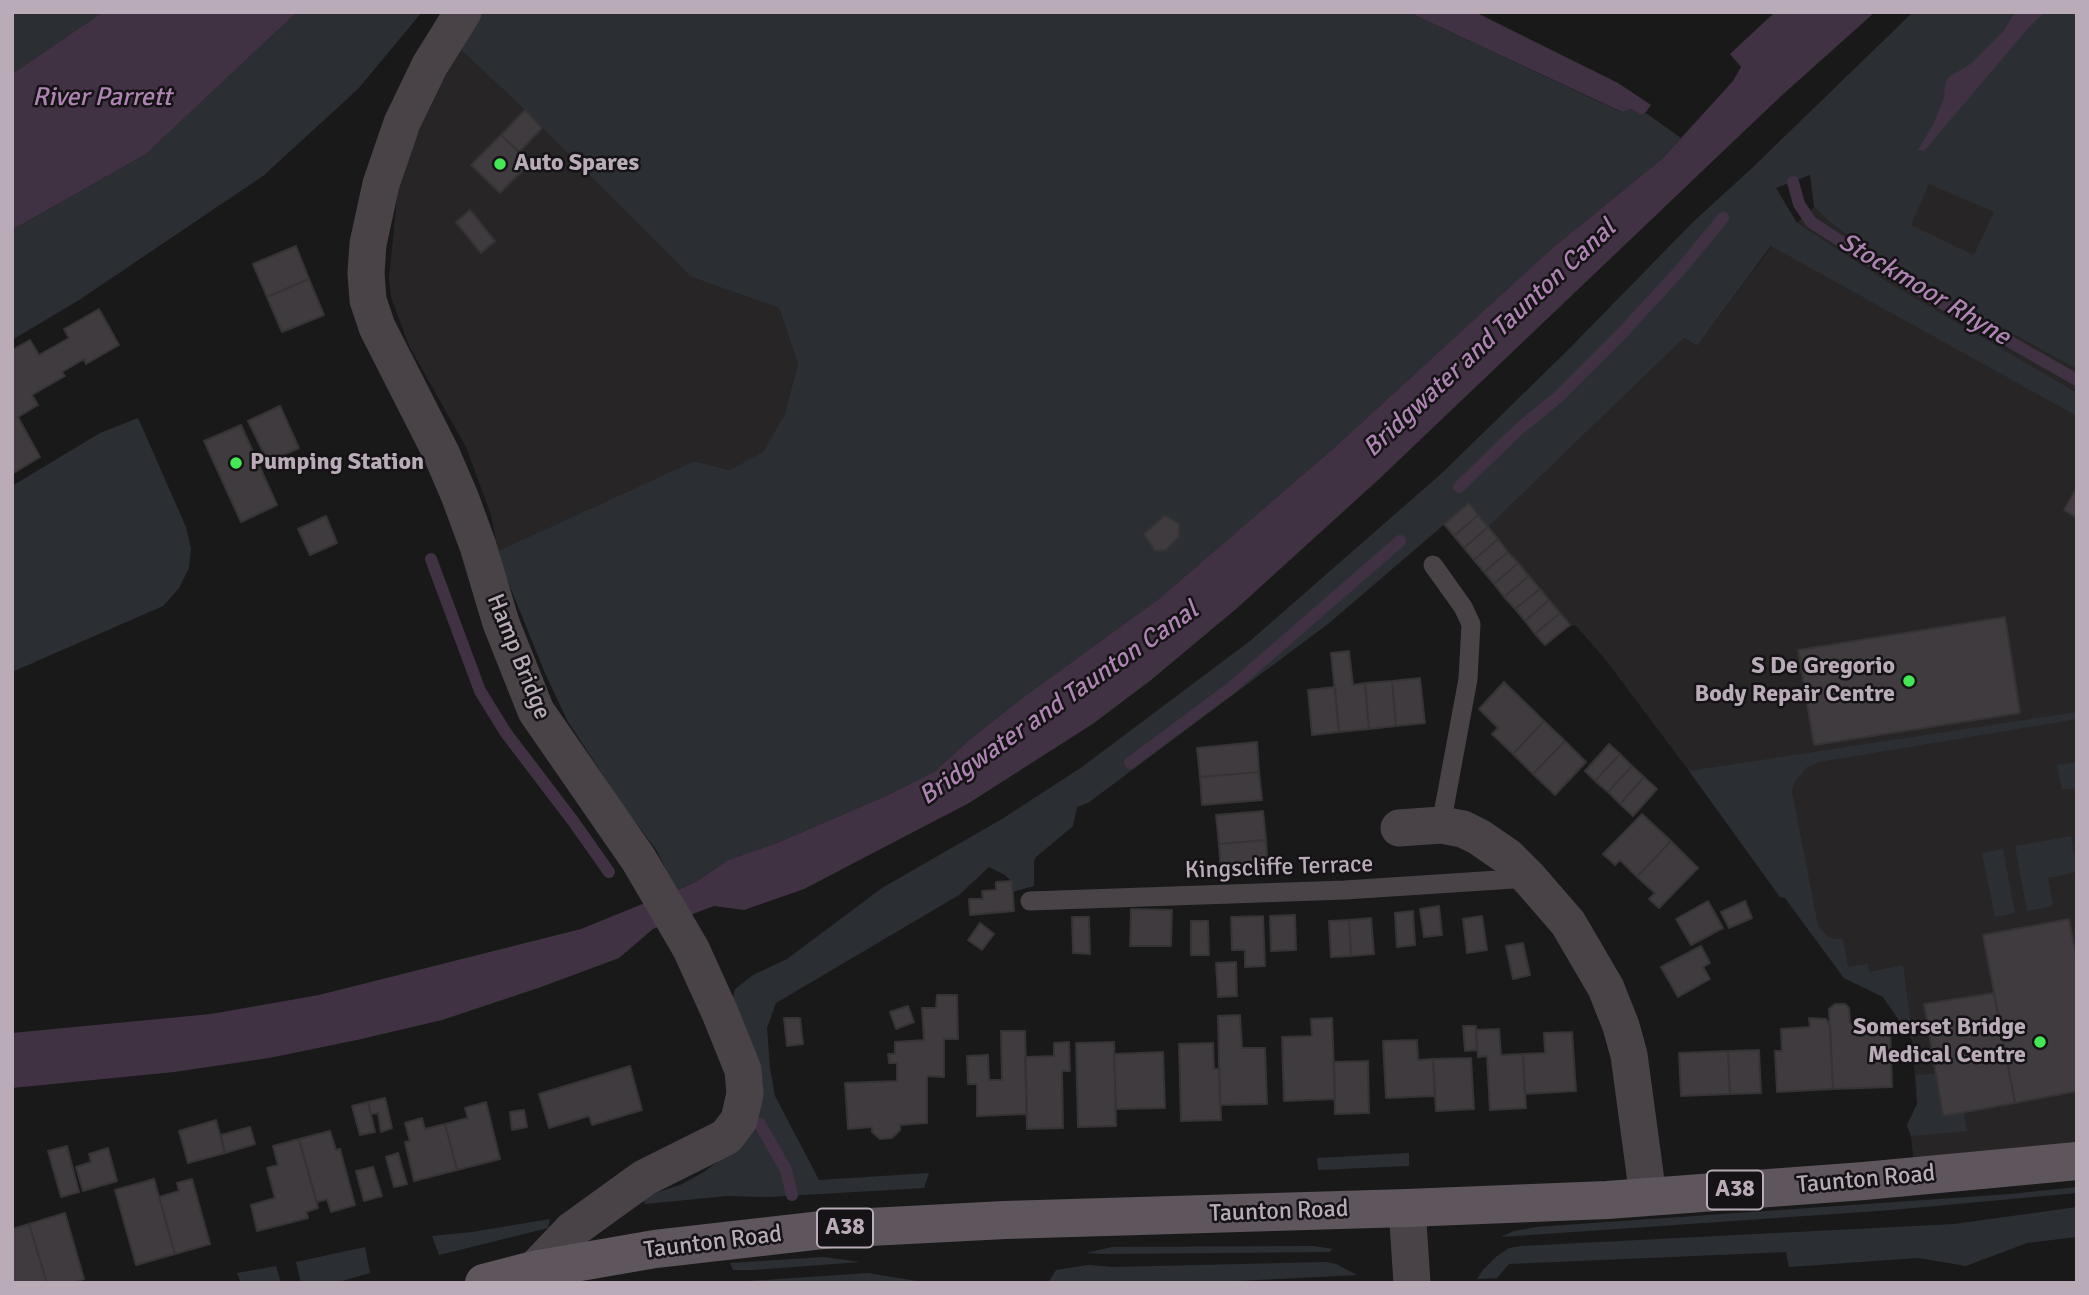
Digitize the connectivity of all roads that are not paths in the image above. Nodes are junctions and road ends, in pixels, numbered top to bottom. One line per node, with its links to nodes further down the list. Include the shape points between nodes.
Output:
1 (463, 12): 10 (street, Hamp Bridge, via 402,123 381,184 368,244 368,300 460,497 500,623 536,711 639,860 696,958 743,1070 746,1094 739,1120 726,1136 644,1178 572,1230)
2 (1433, 565): 3 (lane, via 1471,624 1468,679)
3 (1441, 825): 4 (street); 5 (street, via 1479,837)
4 (1399, 828)
5 (1529, 878): 6 (lane, Kingscliffe Terrace, via 1345,890); 8 (street, via 1574,932 1616,1013 1629,1055)
6 (1030, 901)
7 (2077, 1161): 8 (main road, Taunton Road / A38)
8 (1648, 1196): 9 (main road, Taunton Road / A38)
9 (1407, 1208): 10 (main road, Taunton Road / A38, via 831,1229 655,1249); 12 (street)
10 (534, 1270): 11 (main road, Taunton Road / A38)
11 (484, 1283)
12 (1412, 1283)

